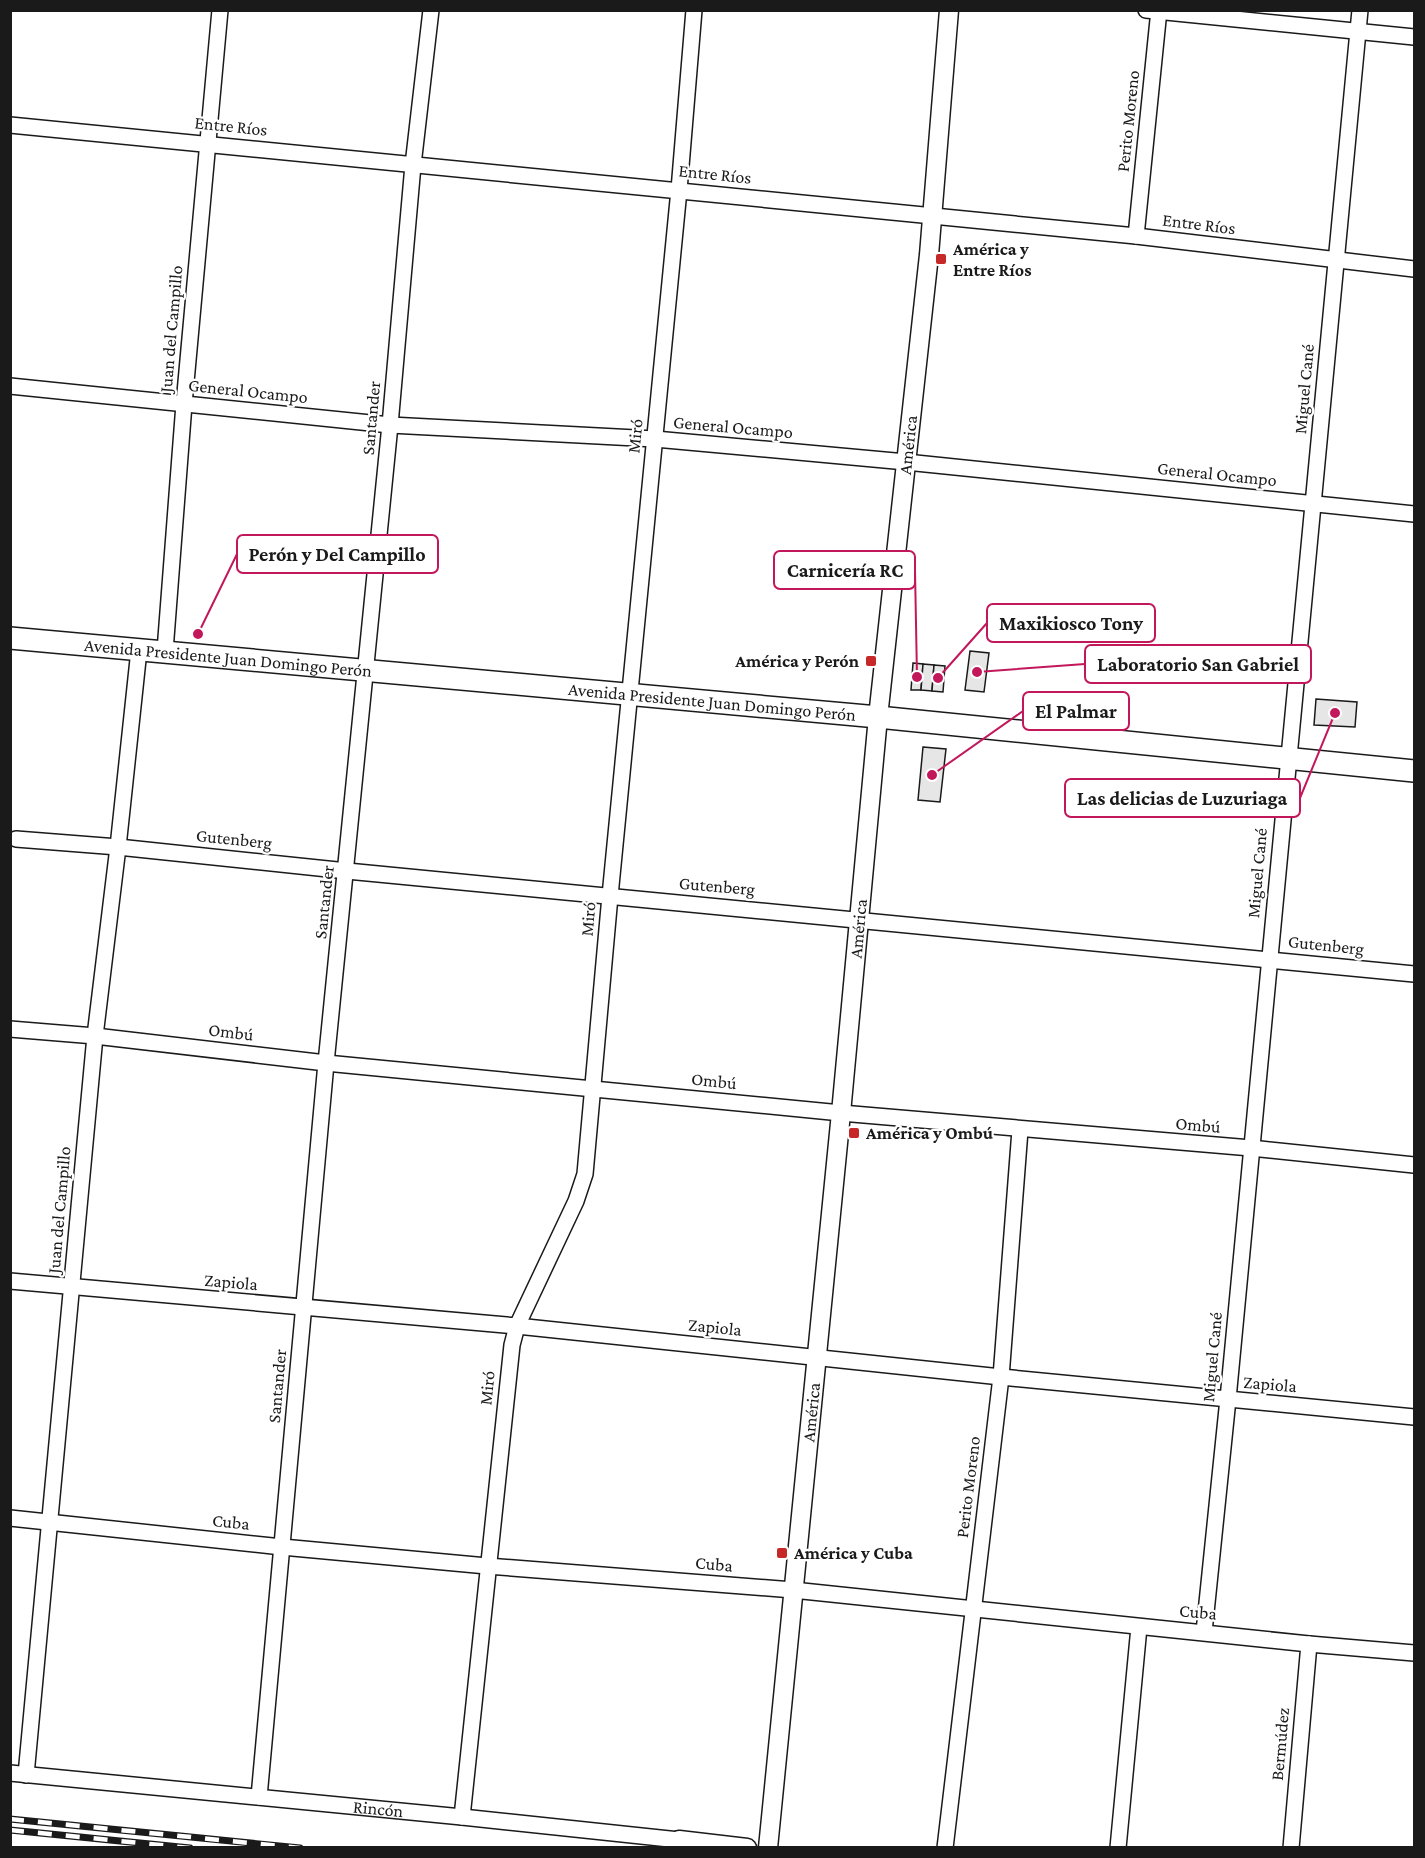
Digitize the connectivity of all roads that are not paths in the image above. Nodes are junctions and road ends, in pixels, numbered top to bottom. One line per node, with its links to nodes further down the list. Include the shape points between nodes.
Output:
1 (220, 10): 10 (street, Juan del Campillo)
2 (430, 10): 11 (street, Santander)
3 (694, 10): 12 (street, Miró)
4 (949, 10): 13 (street, América)
5 (1360, 10): 7 (street, Miguel Cané)
6 (1155, 11): 7 (street); 14 (street, Perito Moreno)
7 (1358, 31): 8 (street); 15 (street, Miguel Cané)
8 (1414, 37)
9 (10, 125): 10 (street, Entre Ríos)
10 (208, 143): 11 (street, Entre Ríos); 18 (street, Juan del Campillo)
11 (413, 165): 12 (street, Entre Ríos); 19 (street, Santander)
12 (679, 190): 13 (street, Entre Ríos); 20 (street, Miró)
13 (932, 217): 14 (street, Entre Ríos); 21 (street, América)
14 (1136, 236): 15 (street, Entre Ríos)
15 (1336, 260): 16 (street, Entre Ríos); 22 (street, Miguel Cané)
16 (1414, 269)
17 (10, 386): 18 (street, General Ocampo)
18 (184, 404): 19 (street, General Ocampo); 26 (street, Juan del Campillo)
19 (390, 425): 20 (street, General Ocampo); 27 (street, Santander)
20 (655, 439): 21 (street, General Ocampo); 28 (street, Miró)
21 (906, 462): 22 (street, General Ocampo); 29 (street, América)
22 (1312, 504): 23 (street, General Ocampo); 30 (street, Miguel Cané)
23 (1414, 514)
24 (10, 638): 25 (main road, Avenida Presidente Juan Domingo Perón)
25 (139, 650): 26 (main road, Avenida Presidente Juan Domingo Perón); 33 (street, Juan del Campillo)
26 (165, 651): 27 (main road, Avenida Presidente Juan Domingo Perón)
27 (366, 671): 28 (main road, Avenida Presidente Juan Domingo Perón); 34 (street, Santander)
28 (630, 695): 29 (main road, Avenida Presidente Juan Domingo Perón); 35 (street, Miró)
29 (878, 717): 30 (main road, Avenida Presidente Juan Domingo Perón); 36 (street, América)
30 (1288, 758): 31 (main road, Avenida Presidente Juan Domingo Perón); 37 (street, Miguel Cané)
31 (1414, 771)
32 (16, 838): 33 (street, Gutenberg)
33 (118, 847): 34 (street, Gutenberg); 40 (street, Juan del Campillo)
34 (346, 871): 35 (street, Gutenberg); 41 (street, Santander)
35 (610, 896): 36 (street, Gutenberg); 42 (street, Miró)
36 (860, 920): 37 (street, Gutenberg); 43 (street, América)
37 (1269, 959): 38 (street, Gutenberg); 45 (street, Miguel Cané)
38 (1414, 974)
39 (10, 1029): 40 (street, Ombú)
40 (94, 1036): 41 (street, Ombú); 48 (street, Juan del Campillo)
41 (326, 1063): 42 (street, Ombú); 49 (street, Santander)
42 (593, 1089): 43 (street, Ombú); 50 (street, Miró, via 581,1187)
43 (841, 1113): 44 (street, Ombú); 51 (street, América)
44 (1020, 1130): 45 (street, Ombú); 52 (street, Perito Moreno)
45 (1251, 1148): 46 (street, Ombú); 53 (street, Miguel Cané)
46 (1414, 1165)
47 (10, 1281): 48 (street, Zapiola)
48 (72, 1287): 49 (street, Zapiola); 56 (street, Juan del Campillo)
49 (303, 1308): 50 (street, Zapiola); 57 (street, Santander)
50 (517, 1326): 51 (street, Zapiola); 58 (street, Miró)
51 (818, 1357): 52 (street, Zapiola); 59 (street, América)
52 (1001, 1377): 53 (street, Zapiola); 60 (street, Perito Moreno)
53 (1228, 1400): 54 (street, Zapiola); 62 (street, Miguel Cané)
54 (1414, 1417)
55 (10, 1518): 56 (street, Cuba)
56 (51, 1522): 57 (street, Cuba); 65 (street, Juan del Campillo)
57 (282, 1547): 58 (street, Cuba); 66 (street, Santander)
58 (487, 1566): 59 (street, Cuba); 67 (street, Miró)
59 (793, 1590): 60 (street, Cuba); 70 (street, América)
60 (973, 1609): 61 (street, Cuba); 71 (street, Perito Moreno)
61 (1139, 1627): 62 (street, Cuba); 72 (street)
62 (1204, 1632): 63 (street, Cuba)
63 (1309, 1644): 64 (street, Cuba); 73 (street, Bermúdez)
64 (1414, 1653)
65 (18, 1774): 66 (street, Rincón)
66 (259, 1797): 67 (street, Rincón)
67 (462, 1817): 68 (street, Rincón)
68 (678, 1844): 69 (street, Rincón)
69 (747, 1848)
70 (768, 1848)
71 (945, 1848)
72 (1118, 1848)
73 (1291, 1848)

